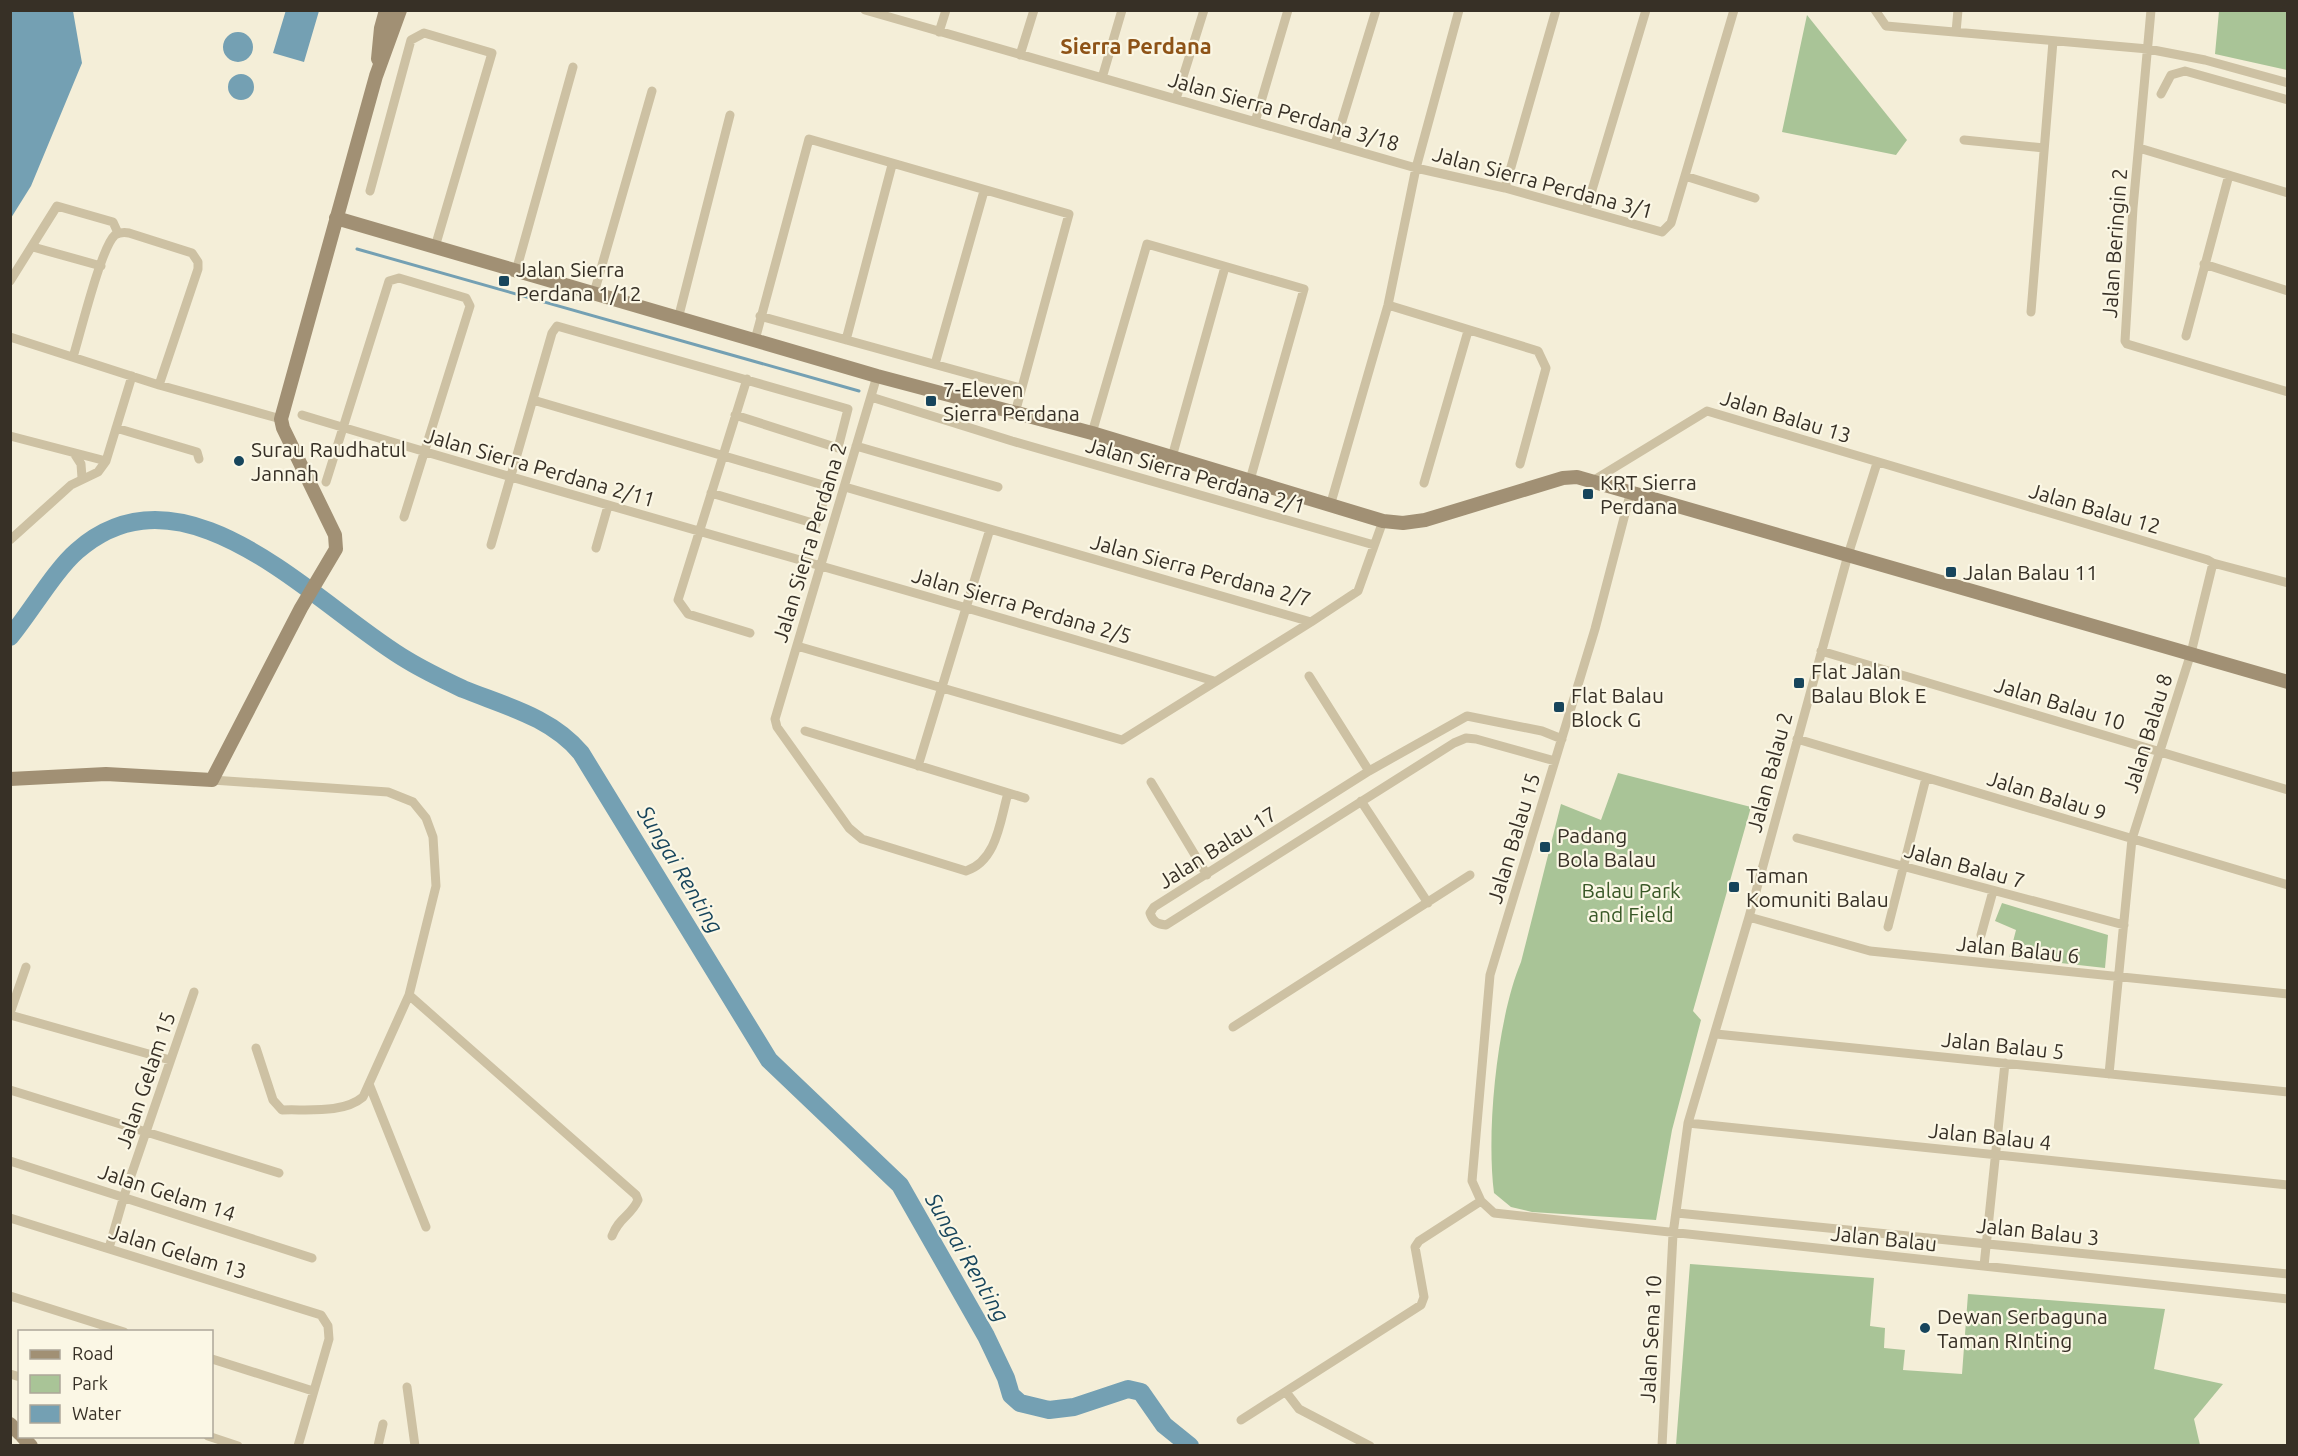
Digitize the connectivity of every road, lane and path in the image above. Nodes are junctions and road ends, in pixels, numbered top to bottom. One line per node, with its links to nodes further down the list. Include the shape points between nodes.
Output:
1 (386, 10): 23 (street)
2 (400, 10): 23 (street)
3 (865, 10): 17 (street, Jalan Sierra Perdana 3/18)
4 (946, 10): 17 (street)
5 (1034, 10): 21 (street)
6 (1122, 10): 24 (street)
7 (1204, 10): 28 (street)
8 (1288, 10): 31 (street)
9 (1376, 10): 33 (street)
10 (1459, 10): 37 (street)
11 (1556, 10): 40 (street)
12 (1646, 10): 45 (street)
13 (1734, 10): 39 (street)
14 (1875, 10): 18 (street, via 1886,26)
15 (1958, 10): 18 (street)
16 (2151, 10): 20 (street, Jalan Beringin 2)
17 (939, 32): 21 (street, Jalan Sierra Perdana 3/18)
18 (1956, 32): 19 (street)
19 (2053, 41): 20 (street); 34 (street)
20 (2148, 49): 25 (street); 35 (street, Jalan Beringin 2)
21 (1020, 55): 24 (street, Jalan Sierra Perdana 3/18)
22 (573, 67): 53 (street)
23 (376, 76): 46 (street)
24 (1102, 78): 28 (street, Jalan Sierra Perdana 3/18)
25 (2288, 83)
26 (652, 91): 56 (street)
27 (2161, 94): 29 (street, via 2169,77 2185,71)
28 (1176, 99): 31 (street, Jalan Sierra Perdana 3/18)
29 (2288, 99)
30 (730, 115): 60 (street)
31 (1255, 122): 33 (street, Jalan Sierra Perdana 3/18)
32 (1964, 140): 34 (street)
33 (1335, 144): 37 (street, Jalan Sierra Perdana 3/18)
34 (2044, 148): 58 (street)
35 (2139, 148): 38 (street); 73 (street, Jalan Beringin 2, via 2127,344)
36 (892, 165): 42 (street); 59 (street, via 809,139); 65 (street)
37 (1416, 168): 40 (street, Jalan Sierra Perdana 3/1); 57 (street)
38 (2229, 175): 43 (street); 50 (street)
39 (1685, 176): 44 (street); 45 (street, Jalan Sierra Perdana 3/1, via 1671,223 1662,232)
40 (1504, 188): 45 (street, Jalan Sierra Perdana 3/1)
41 (370, 191): 49 (street, via 411,40 424,33 492,52)
42 (984, 191): 67 (street); 72 (street, via 1069,214)
43 (2288, 193)
44 (1755, 198)
45 (1586, 210)
46 (336, 218): 49 (street); 79 (street)
47 (118, 233): 48 (street, via 112,222 57,206); 51 (street); 71 (street, via 192,253 198,262)
48 (33, 247): 51 (street); 54 (street)
49 (435, 247): 53 (street)
50 (2204, 264): 55 (street); 62 (street)
51 (101, 266): 66 (street)
52 (1225, 267): 82 (street, via 1147,244); 88 (street); 95 (street, via 1304,289)
53 (516, 271): 56 (street)
54 (10, 281)
55 (2288, 291)
56 (594, 293): 60 (street)
57 (1388, 305): 61 (street); 104 (street)
58 (2031, 312)
59 (760, 316): 64 (street); 65 (street)
60 (678, 319): 64 (street)
61 (1468, 332): 92 (street, via 1538,351 1544,359 1546,368); 98 (street)
62 (2186, 336)
63 (10, 337): 66 (street)
64 (755, 340): 69 (street)
65 (846, 340): 67 (street)
66 (73, 357): 68 (street)
67 (935, 364): 72 (street)
68 (132, 376): 71 (street); 80 (street)
69 (877, 376): 74 (street, Jalan Sierra Perdana 2); 76 (street)
70 (747, 379): 75 (street, via 557,326); 78 (street); 78 (street, via 848,409 838,448)
71 (159, 385): 79 (street)
72 (1020, 388): 76 (street)
73 (2288, 392)
74 (871, 397): 84 (street, Jalan Sierra Perdana 2); 111 (street, Jalan Sierra Perdana 2/1)
75 (533, 400): 87 (street); 93 (street)
76 (1015, 413): 82 (street)
77 (302, 415): 81 (street, Jalan Sierra Perdana 2/11)
78 (735, 415): 87 (street)
79 (281, 418): 136 (street, via 335,535 336,549)
80 (116, 428): 89 (street, via 197,452); 90 (street)
81 (343, 428): 85 (street, Jalan Sierra Perdana 2/11); 85 (street, via 389,281 399,278 466,298 470,306); 97 (street)
82 (1092, 433): 88 (street)
83 (10, 436): 86 (street)
84 (856, 446): 99 (street, Jalan Sierra Perdana 2); 100 (street)
85 (424, 452): 93 (street, Jalan Sierra Perdana 2/11); 105 (street)
86 (74, 453): 90 (street); 94 (street, via 81,464)
87 (723, 456): 102 (street); 102 (street, via 823,485 827,490 819,523)
88 (1172, 457): 95 (street)
89 (199, 459)
90 (106, 461): 94 (street, via 98,472)
91 (1877, 463): 96 (street, Jalan Balau 13, via 1707,411); 113 (street, Jalan Balau 2); 114 (street, Jalan Balau 12)
92 (1520, 464)
93 (511, 477): 103 (street, Jalan Sierra Perdana 2/11); 110 (street)
94 (82, 478): 109 (street)
95 (1250, 480): 104 (street)
96 (1594, 480): 101 (street); 106 (street, via 1563,478 1425,520)
97 (326, 482)
98 (1424, 483)
99 (845, 487): 107 (street, Jalan Sierra Perdana 2/7); 115 (street, Jalan Sierra Perdana 2)
100 (998, 487)
101 (1631, 491): 113 (street); 128 (street, Jalan Balau 15)
102 (711, 494): 108 (street)
103 (608, 506): 108 (street, Jalan Sierra Perdana 2/11); 112 (street)
104 (1330, 506): 106 (street)
105 (404, 517)
106 (1383, 521): 111 (street, Jalan Sierra Perdana 2/7)
107 (990, 529): 117 (street); 118 (street, Jalan Sierra Perdana 2/7)
108 (699, 533): 115 (street, Jalan Sierra Perdana 2/11); 119 (street, via 678,600 688,614)
109 (12, 537)
110 (491, 545)
111 (1374, 545): 118 (street, Jalan Sierra Perdana 2/7, via 1358,591)
112 (596, 548)
113 (1848, 555): 121 (street, Jalan Balau 2); 122 (street)
114 (2213, 563): 116 (street, Jalan Balau 12); 122 (street)
115 (820, 566): 117 (street, Jalan Sierra Perdana 2/5); 120 (street, Jalan Sierra Perdana 2)
116 (2288, 583)
117 (966, 606): 124 (street, Jalan Sierra Perdana 2/5); 126 (street)
118 (1311, 622): 124 (street)
119 (750, 633)
120 (796, 646): 126 (street); 139 (street, Jalan Sierra Perdana 2, via 775,719 777,727 849,828 862,839 966,871 976,868 990,854)
121 (1821, 651): 129 (street, Jalan Balau 2); 130 (street, Jalan Balau 10)
122 (2191, 653): 125 (street); 130 (street, Jalan Balau 8)
123 (1309, 676): 133 (street)
124 (1214, 681): 126 (street, via 1122,740)
125 (2288, 682)
126 (942, 687): 132 (street)
127 (805, 731): 132 (street)
128 (1562, 738): 131 (street, Jalan Balau 15); 133 (street, Jalan Balau 17, via 1467,716)
129 (1797, 739): 134 (street, Jalan Balau 9); 150 (street, Jalan Balau 2)
130 (2160, 752): 138 (street, Jalan Balau 10); 143 (street, Jalan Balau 8)
131 (1555, 761): 141 (street, Jalan Balau 17, via 1466,738); 176 (street, Jalan Balau 15, via 1490,975 1472,1180)
132 (918, 766): 139 (street)
133 (1369, 771): 145 (street, Jalan Balau 17)
134 (1926, 778): 143 (street, Jalan Balau 9); 144 (street)
135 (10, 779): 136 (street, via 106,774)
136 (212, 780): 158 (street, via 388,792 413,802 426,818 433,837 436,886)
137 (1151, 782): 145 (street)
138 (2288, 790)
139 (1008, 793): 140 (street)
140 (1025, 798)
141 (1361, 801): 145 (street, Jalan Balau 17, via 1166,925 1152,919 1154,907); 149 (street)
142 (1797, 838): 144 (street, Jalan Balau 7)
143 (2132, 839): 147 (street, Jalan Balau 9); 151 (street, Jalan Balau 8)
144 (1903, 867): 148 (street, Jalan Balau 7); 152 (street)
145 (1207, 875)
146 (1470, 875): 149 (street)
147 (2288, 885)
148 (1993, 891): 151 (street, Jalan Balau 7); 153 (street)
149 (1428, 903): 160 (street)
150 (1749, 917): 155 (street, Jalan Balau 6, via 1870,951); 161 (street, Jalan Balau 2)
151 (2124, 925): 155 (street, Jalan Balau 8)
152 (1888, 927)
153 (1981, 935)
154 (26, 967): 159 (street)
155 (2119, 977): 157 (street, Jalan Balau 6); 165 (street, Jalan Balau 8)
156 (194, 992): 163 (street, Jalan Gelam 15)
157 (2288, 994)
158 (409, 995): 166 (street); 181 (street, via 636,1195 636,1206 616,1223)
159 (10, 1014): 163 (street)
160 (1233, 1027)
161 (1716, 1034): 164 (street, Jalan Balau 5); 169 (street, Jalan Balau 2)
162 (256, 1048): 166 (street, via 273,1100 282,1110 341,1108 363,1097)
163 (170, 1060): 170 (street, Jalan Gelam 15)
164 (2006, 1063): 165 (street, Jalan Balau 5); 171 (street)
165 (2109, 1074): 168 (street, Jalan Balau 5)
166 (369, 1084): 179 (street)
167 (10, 1090): 170 (street)
168 (2288, 1092)
169 (1688, 1123): 171 (street, Jalan Balau 4); 177 (street, Jalan Balau 2)
170 (146, 1131): 173 (street); 175 (street, Jalan Gelam 15)
171 (1996, 1155): 174 (street, Jalan Balau 4); 182 (street)
172 (10, 1161): 175 (street, Jalan Gelam 14)
173 (279, 1173)
174 (2288, 1185)
175 (124, 1196): 183 (street, Jalan Gelam 15); 184 (street, Jalan Gelam 14)
176 (1481, 1201): 180 (street, Jalan Balau, via 1494,1213); 193 (street, via 1415,1247 1424,1297 1421,1305)
177 (1677, 1213): 180 (street, Jalan Balau 2); 182 (street, Jalan Balau 3)
178 (10, 1218): 183 (street, Jalan Gelam 13)
179 (426, 1227)
180 (1673, 1233): 185 (street, Jalan Balau); 202 (street, Jalan Sena 10)
181 (612, 1236)
182 (1986, 1244): 185 (street); 186 (street, Jalan Balau 3)
183 (109, 1248): 192 (street, Jalan Gelam 13, via 321,1315 328,1326 329,1339)
184 (312, 1258)
185 (1984, 1266): 188 (street, Jalan Balau)
186 (2288, 1274)
187 (10, 1296): 189 (street)
188 (2288, 1299)
189 (118, 1330)
190 (213, 1359): 192 (street)
191 (407, 1387): 200 (street)
192 (313, 1392): 198 (street)
193 (1286, 1392): 194 (street); 201 (street, via 1299,1409)
194 (1241, 1420)
195 (383, 1424): 199 (street)
196 (211, 1438): 197 (street)
197 (238, 1446)
198 (298, 1446)
199 (378, 1446)
200 (415, 1446)
201 (1370, 1446)
202 (1662, 1446)

